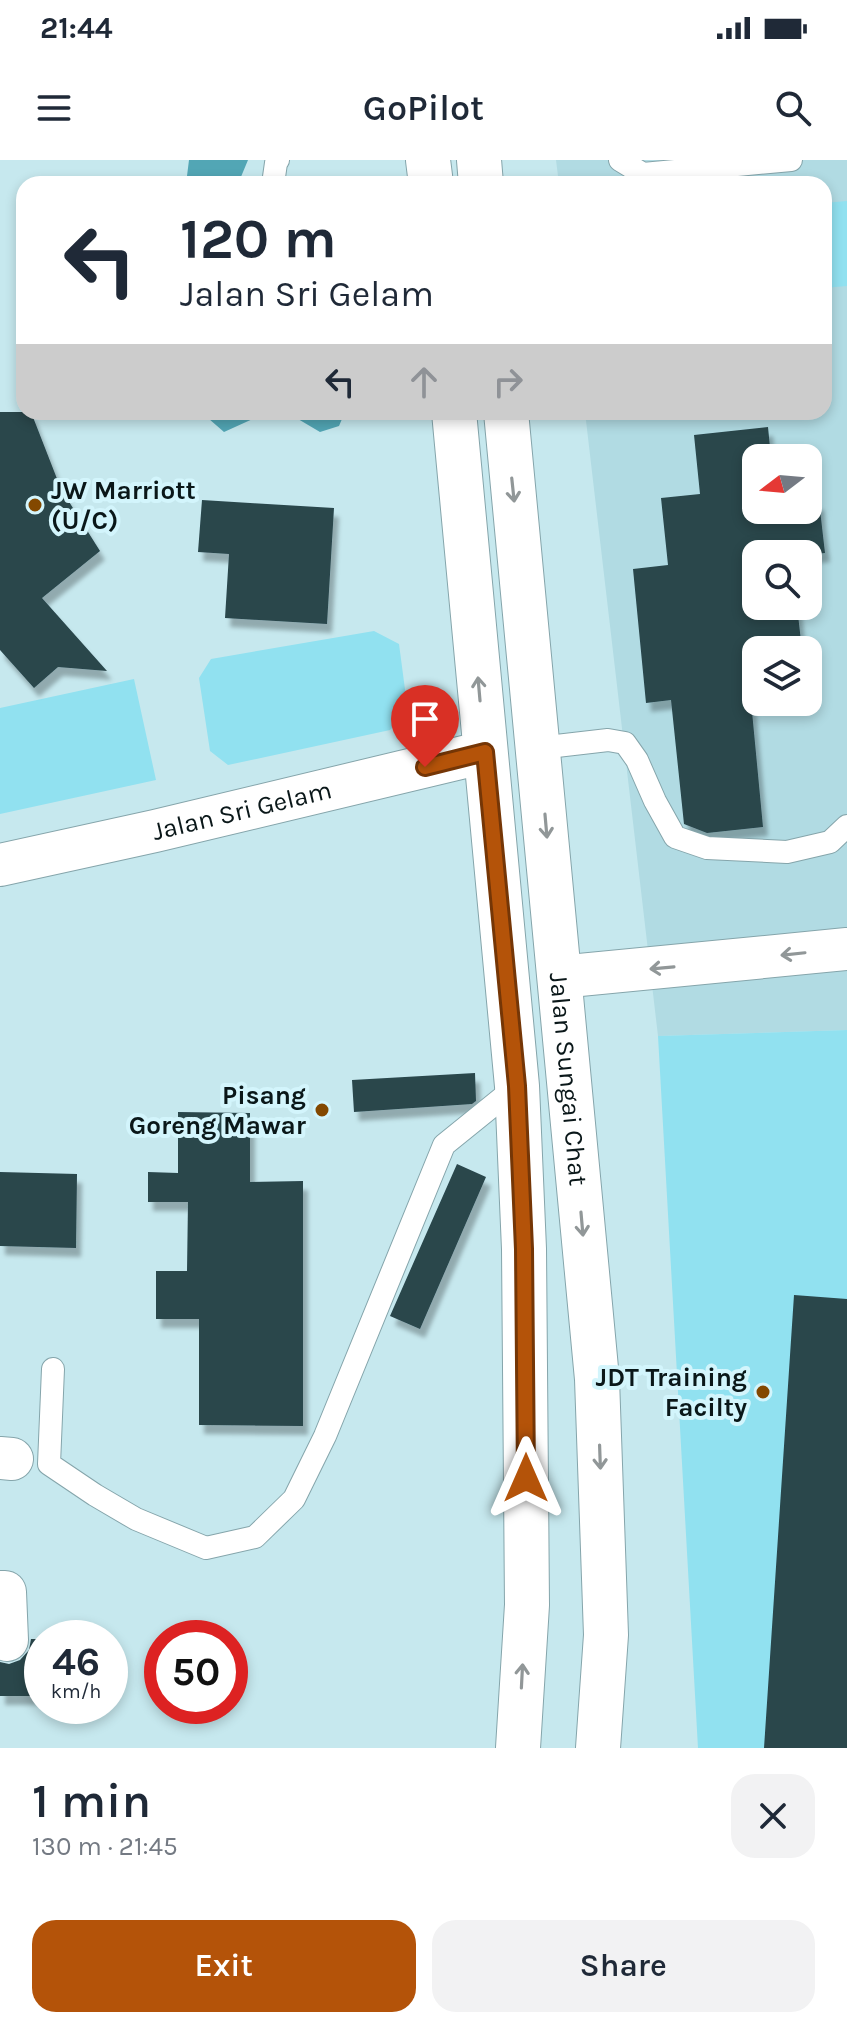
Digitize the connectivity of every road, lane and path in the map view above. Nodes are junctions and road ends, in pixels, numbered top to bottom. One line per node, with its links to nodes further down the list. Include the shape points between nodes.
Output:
1 (620, 160): 2 (lane, via 643,174)
2 (791, 160)
3 (455, 420): 6 (main road, Jalan Sungai Chat, one-way to 3)
4 (507, 420): 5 (main road, Jalan Sungai Chat, one-way to 5)
5 (539, 748): 7 (lane, via 625,743 675,837 707,848 787,852 830,842); 10 (main road, Jalan Sungai Chat, one-way to 10)
6 (485, 752): 8 (street, Jalan Sri Gelam); 11 (main road, Jalan Sungai Chat)
7 (847, 826)
8 (0, 865)
9 (847, 949): 10 (street, one-way to 10)
10 (559, 977): 16 (main road, Jalan Sungai Chat, one-way to 16, via 597,1379 606,1635)
11 (517, 1086): 12 (lane, via 444,1145 325,1436 294,1499 255,1537 206,1548 136,1519 49,1464); 15 (main road, Jalan Sungai Chat, one-way to 11, via 527,1589)
12 (53, 1369)
13 (0, 1592): 14 (street, via 5,1592)
14 (7, 1640)
15 (518, 1748)
16 (598, 1748)

